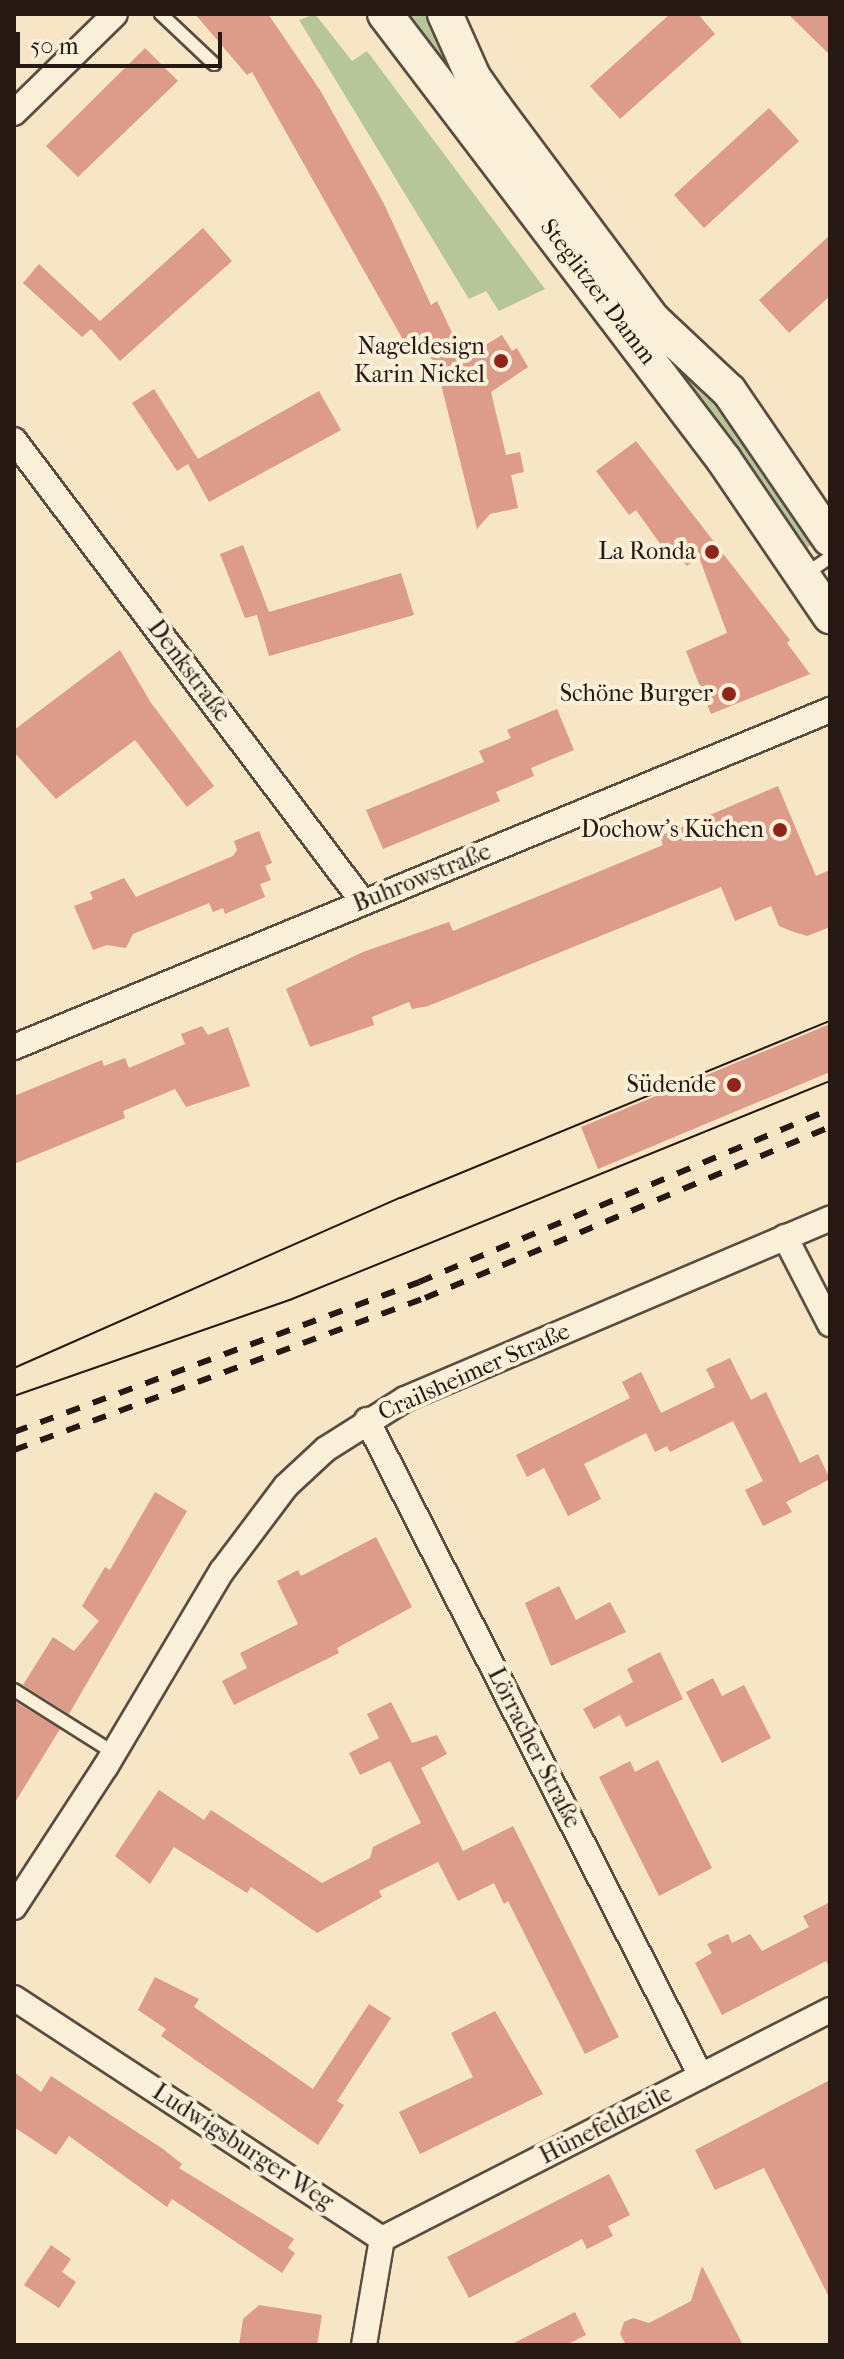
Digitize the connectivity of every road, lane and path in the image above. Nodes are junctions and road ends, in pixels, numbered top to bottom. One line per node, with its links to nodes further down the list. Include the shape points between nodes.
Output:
1 (115, 14): 6 (street)
2 (161, 14): 5 (lane)
3 (385, 14): 9 (main road, Steglitzer Damm)
4 (445, 14): 8 (main road, Steglitzer Damm, via 473,77 494,107 653,320 729,391)
5 (214, 64)
6 (14, 113)
7 (14, 440): 12 (street, Denkstraße)
8 (830, 539)
9 (817, 567): 10 (main road, Steglitzer Damm)
10 (830, 616)
11 (830, 710): 12 (street, Buhrowstraße)
12 (363, 902): 13 (street, Buhrowstraße)
13 (14, 1047)
14 (830, 1219): 15 (street, Crailsheimer Straße)
15 (785, 1237): 16 (street); 17 (street, Crailsheimer Straße)
16 (830, 1324)
17 (367, 1420): 19 (street, Crailsheimer Straße, via 286,1486 252,1528); 23 (street, Lörracher Straße)
18 (14, 1690): 19 (lane)
19 (114, 1753): 20 (street, Crailsheimer Straße)
20 (14, 1907)
21 (14, 1998): 24 (street, Ludwigsburger Weg)
22 (830, 2010): 23 (street, Hünefeldzeile)
23 (701, 2076): 24 (street, Hünefeldzeile)
24 (382, 2239): 25 (street)
25 (364, 2345)

